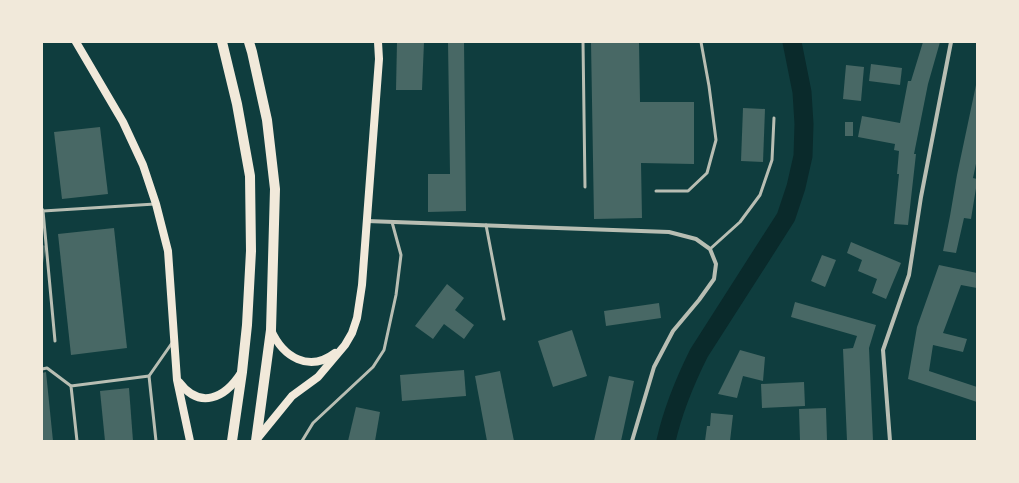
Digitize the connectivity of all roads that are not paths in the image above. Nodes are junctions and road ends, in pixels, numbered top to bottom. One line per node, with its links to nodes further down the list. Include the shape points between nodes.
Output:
1 (76, 42): 11 (main road, via 123,122 143,165)
2 (222, 42): 23 (main road, via 237,104 250,176 251,251)
3 (249, 42): 18 (main road, via 267,120 275,189)
4 (378, 42): 13 (main road, via 379,59)
5 (583, 42): 9 (lane)
6 (701, 42): 10 (lane, via 716,140 708,173 688,191)
7 (951, 42): 34 (street, via 921,197 910,275 883,350)
8 (774, 118): 16 (lane, via 772,160 760,195 740,222)
9 (585, 187)
10 (656, 191)
11 (156, 204): 12 (lane); 19 (main road, via 168,251)
12 (42, 210): 20 (lane)
13 (367, 221): 14 (street); 21 (main road, via 357,318)
14 (392, 222): 15 (street); 32 (lane, via 401,255 396,295 384,350 373,367 313,423)
15 (486, 225): 16 (street, via 669,232 696,239); 17 (lane)
16 (710, 248): 33 (street, via 716,264 714,279 673,331 654,367)
17 (504, 318)
18 (271, 330): 21 (main road, via 282,348 299,360 321,362); 27 (main road)
19 (175, 340): 24 (lane); 25 (main road)
20 (55, 341)
21 (345, 345): 27 (main road, via 318,377 292,396)
22 (42, 368): 26 (lane, via 47,368)
23 (242, 372): 25 (main road, via 227,390 208,399 191,394); 31 (main road)
24 (149, 376): 26 (lane); 29 (lane)
25 (177, 380): 30 (main road)
26 (71, 386): 28 (lane)
27 (256, 440)
28 (77, 441)
29 (156, 441)
30 (190, 441)
31 (232, 441)
32 (302, 441)
33 (632, 441)
34 (890, 441)

